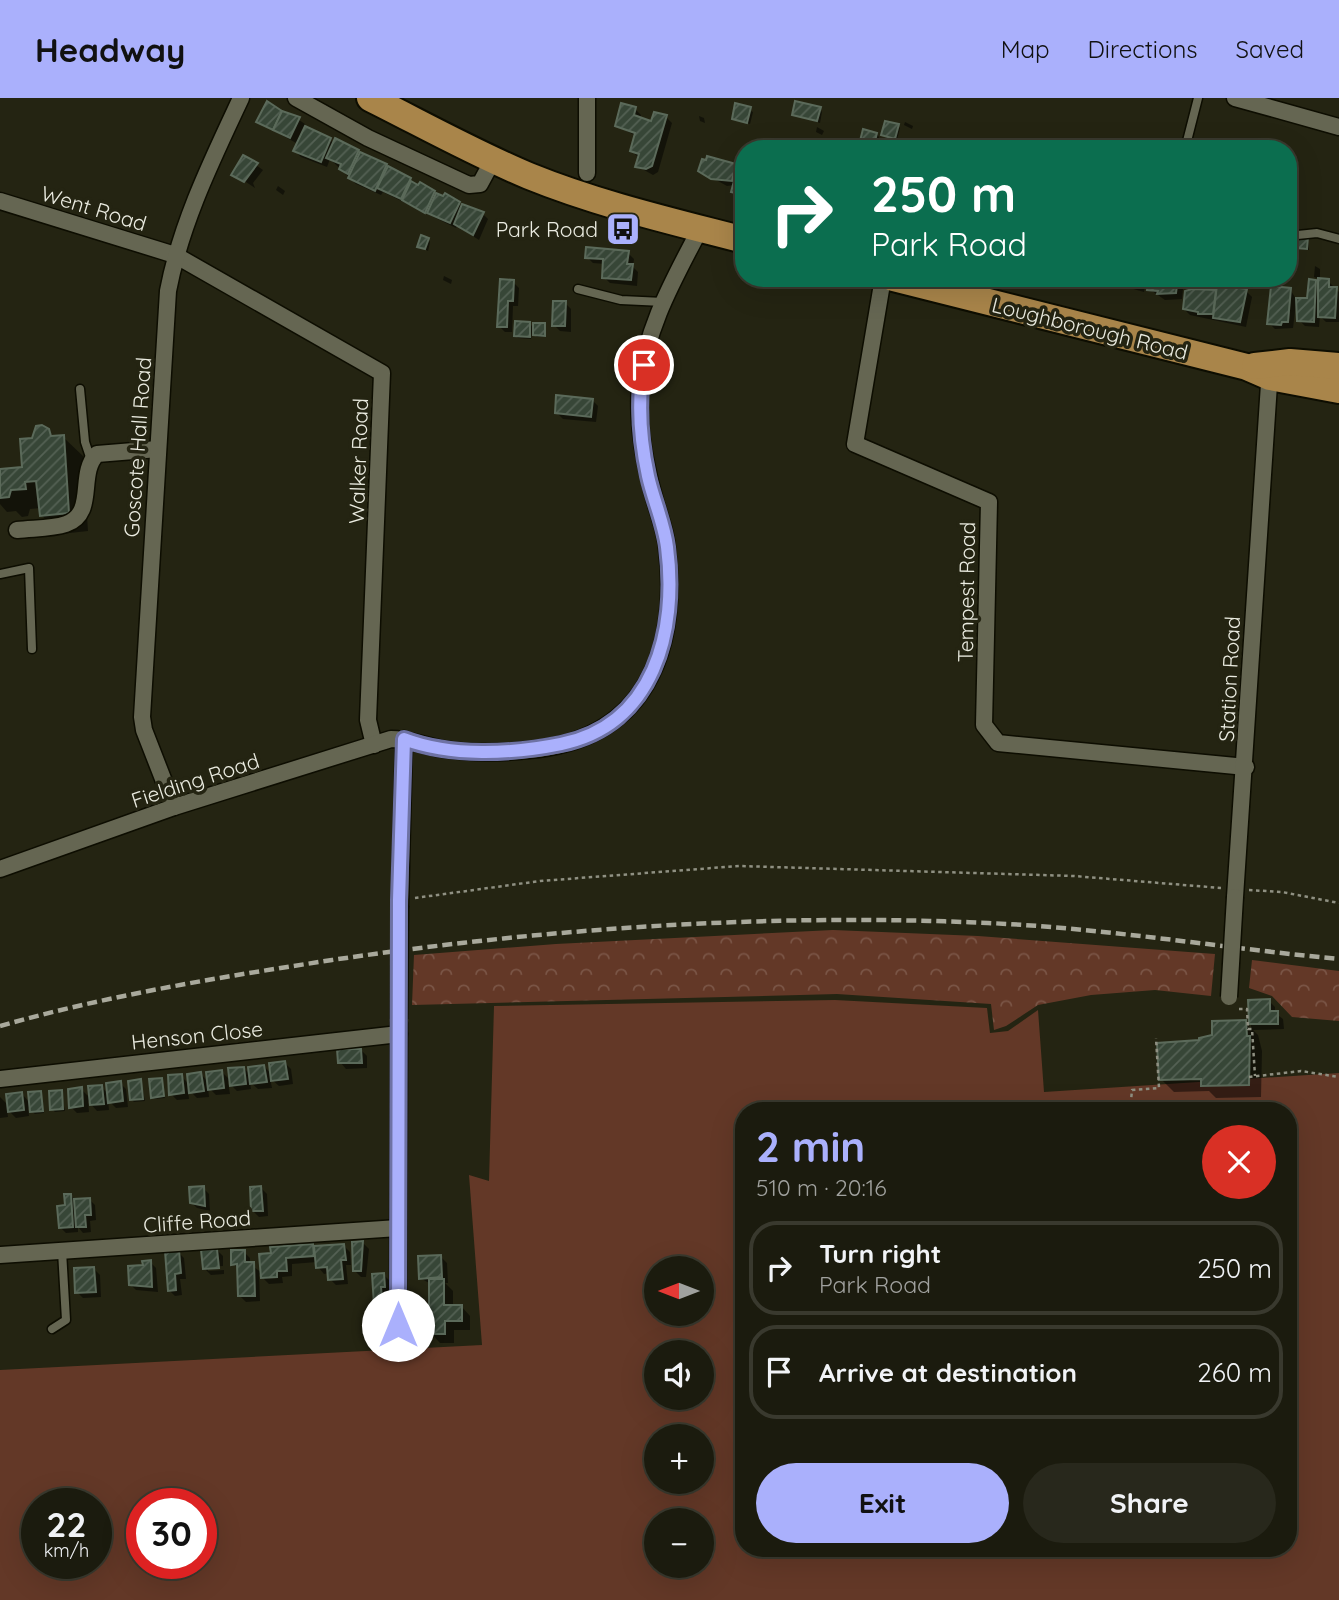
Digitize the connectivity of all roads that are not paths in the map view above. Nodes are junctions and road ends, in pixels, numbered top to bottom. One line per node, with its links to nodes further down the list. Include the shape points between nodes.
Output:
1 (241, 98): 16 (street, Goscote Hall Road)
2 (296, 98): 9 (street, via 468,185 480,184)
3 (370, 98): 9 (highway)
4 (587, 98): 10 (street)
5 (1198, 98): 8 (lane)
6 (1235, 98): 7 (street)
7 (1339, 127)
8 (1187, 140)
9 (493, 160): 12 (highway, via 589,198)
10 (587, 173)
11 (0, 201): 16 (street, Went Road)
12 (700, 229): 14 (highway); 20 (street)
13 (1297, 235): 15 (lane, via 1317,233)
14 (735, 238)
15 (1339, 239)
16 (175, 255): 25 (street, Goscote Hall Road, via 168,291); 31 (street, Walker Road, via 382,373 368,720)
17 (881, 287): 32 (street, Tempest Road, via 855,444 989,502 984,725 998,743)
18 (929, 287): 22 (highway, Loughborough Road)
19 (578, 289): 20 (lane, via 621,300)
20 (663, 302): 30 (street, via 640,386 640,425 667,547 667,608 659,662 643,691 622,715 600,729 539,748 448,750)
21 (1339, 366): 22 (highway, Loughborough Road)
22 (1262, 369): 24 (highway, Loughborough Road); 32 (street, Station Road)
23 (80, 389): 26 (lane, via 86,451)
24 (1339, 390)
25 (158, 449): 26 (street, via 108,451); 33 (street, Goscote Hall Road, via 142,717)
26 (91, 460): 27 (street, via 83,509 77,517 61,525)
27 (17, 530)
28 (0, 574): 29 (lane, via 29,568)
29 (32, 649)
30 (404, 739): 31 (street, Fielding Road); 36 (street, bridge)
31 (374, 745): 33 (street, Fielding Road)
32 (1245, 767): 35 (street, Station Road, bridge)
33 (174, 807): 34 (street, Fielding Road)
34 (0, 869)
35 (1229, 1003)
36 (399, 1026): 37 (street, Henson Close); 38 (street)
37 (0, 1079)
38 (398, 1228): 39 (street, Cliffe Road); 41 (street)
39 (62, 1251): 40 (street, Cliffe Road); 42 (lane, via 66,1320)
40 (0, 1255)
41 (398, 1325)
42 (52, 1329)

